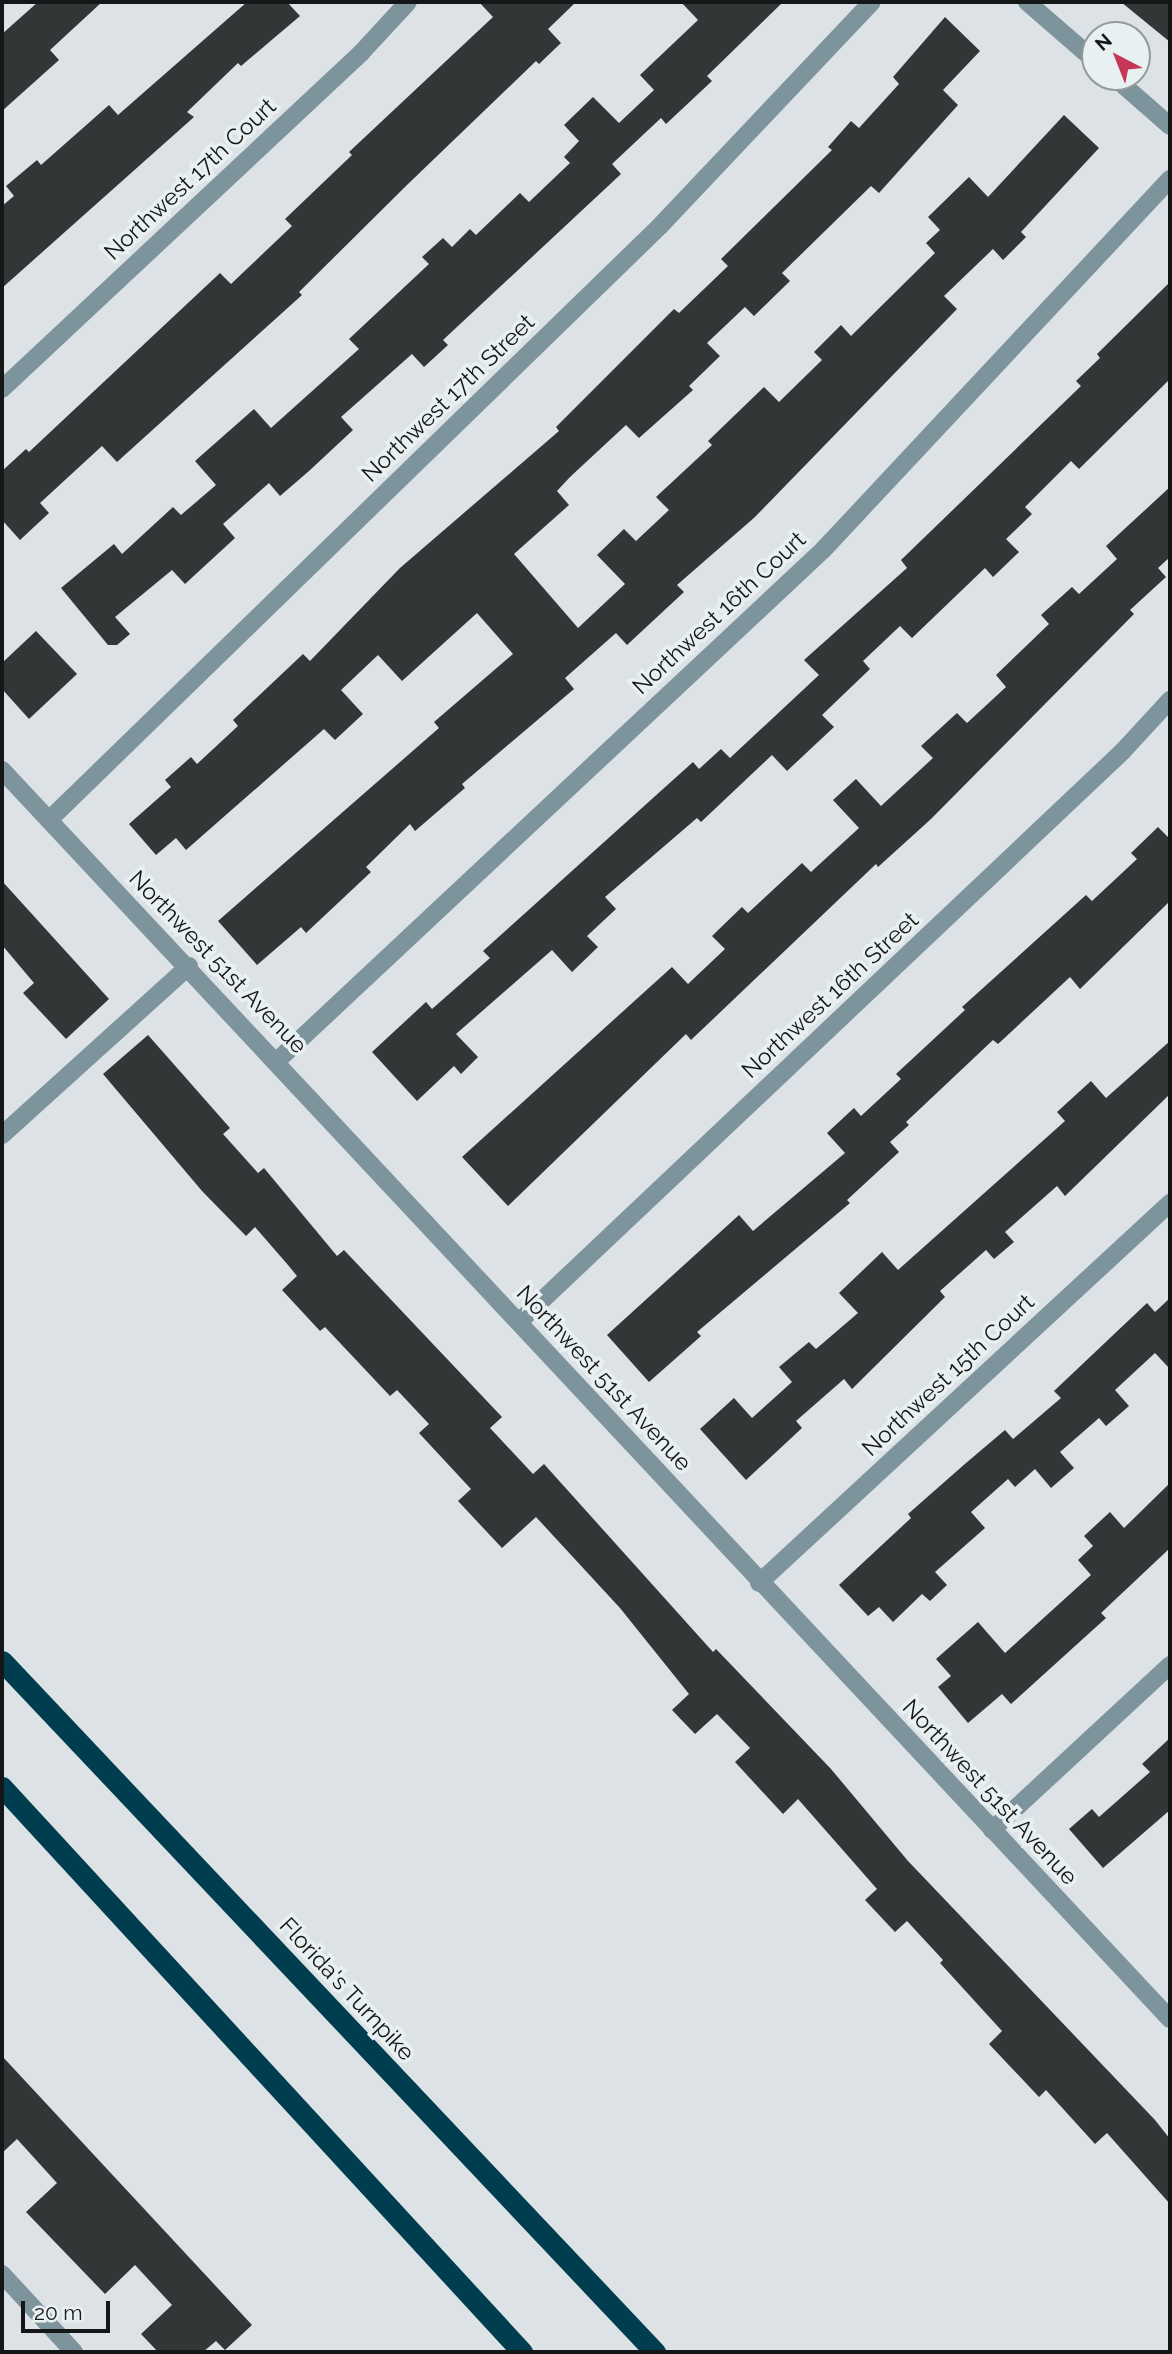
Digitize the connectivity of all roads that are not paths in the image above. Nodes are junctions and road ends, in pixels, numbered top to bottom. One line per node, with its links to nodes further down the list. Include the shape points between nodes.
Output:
1 (408, 2): 8 (street, Northwest 17th Court, via 361,53)
2 (872, 2): 11 (street, Northwest 17th Street, via 660,226)
3 (1027, 2): 4 (street)
4 (1081, 49)
5 (1130, 91): 6 (street)
6 (1170, 126)
7 (1170, 179): 13 (street, Northwest 16th Court, via 823,550)
8 (2, 389)
9 (1170, 700): 16 (street, Northwest 16th Street, via 1112,762)
10 (2, 769): 11 (street, Northwest 51st Avenue)
11 (49, 820): 12 (street, Northwest 51st Avenue)
12 (189, 966): 13 (street, Northwest 51st Avenue); 14 (street)
13 (278, 1060): 16 (street, Northwest 51st Avenue)
14 (2, 1135)
15 (1170, 1203): 17 (street, Northwest 15th Court)
16 (519, 1322): 17 (street, Northwest 51st Avenue)
17 (759, 1583): 21 (street, Northwest 51st Avenue)
18 (2, 1661): 26 (highway, Florida's Turnpike)
19 (1170, 1665): 21 (street)
20 (2, 1787): 25 (highway)
21 (992, 1830): 22 (street, Northwest 51st Avenue)
22 (1170, 2019)
23 (2, 2274): 24 (street)
24 (74, 2352)
25 (522, 2352)
26 (655, 2352)

